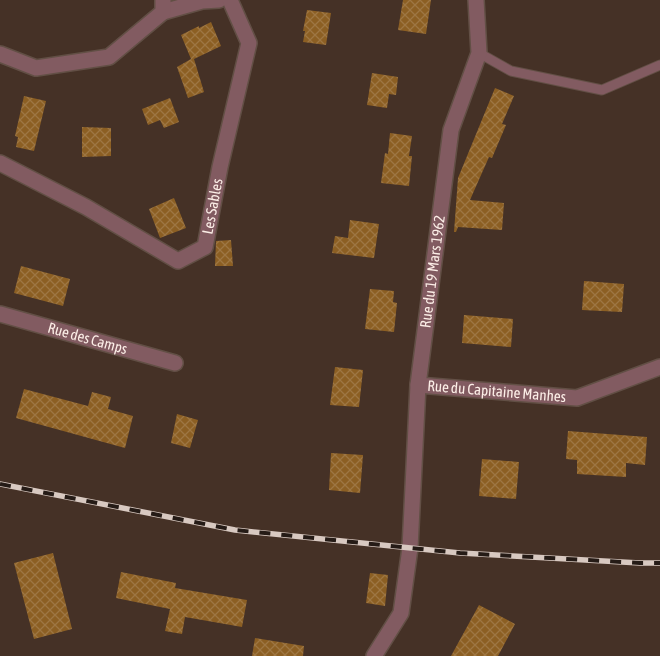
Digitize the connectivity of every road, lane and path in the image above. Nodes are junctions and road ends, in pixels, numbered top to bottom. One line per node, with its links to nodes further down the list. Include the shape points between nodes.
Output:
1 (219, 0): 4 (street)
2 (230, 0): 8 (street, Les Sables, via 249,43 205,247 178,261)
3 (476, 0): 6 (street, Rue du 19 Mars 1962)
4 (163, 6): 5 (street, via 109,57 36,68)
5 (0, 54)
6 (479, 54): 7 (lane, via 512,71 602,90); 12 (street, Rue du 19 Mars 1962, via 451,130)
7 (660, 65)
8 (0, 163)
9 (0, 314): 10 (street, Rue des Camps)
10 (175, 363)
11 (660, 367): 12 (street, Rue du Capitaine Manhes, via 577,398)
12 (418, 386): 13 (street, Rue du 19 Mars 1962, via 410,548 401,613)
13 (374, 656)

